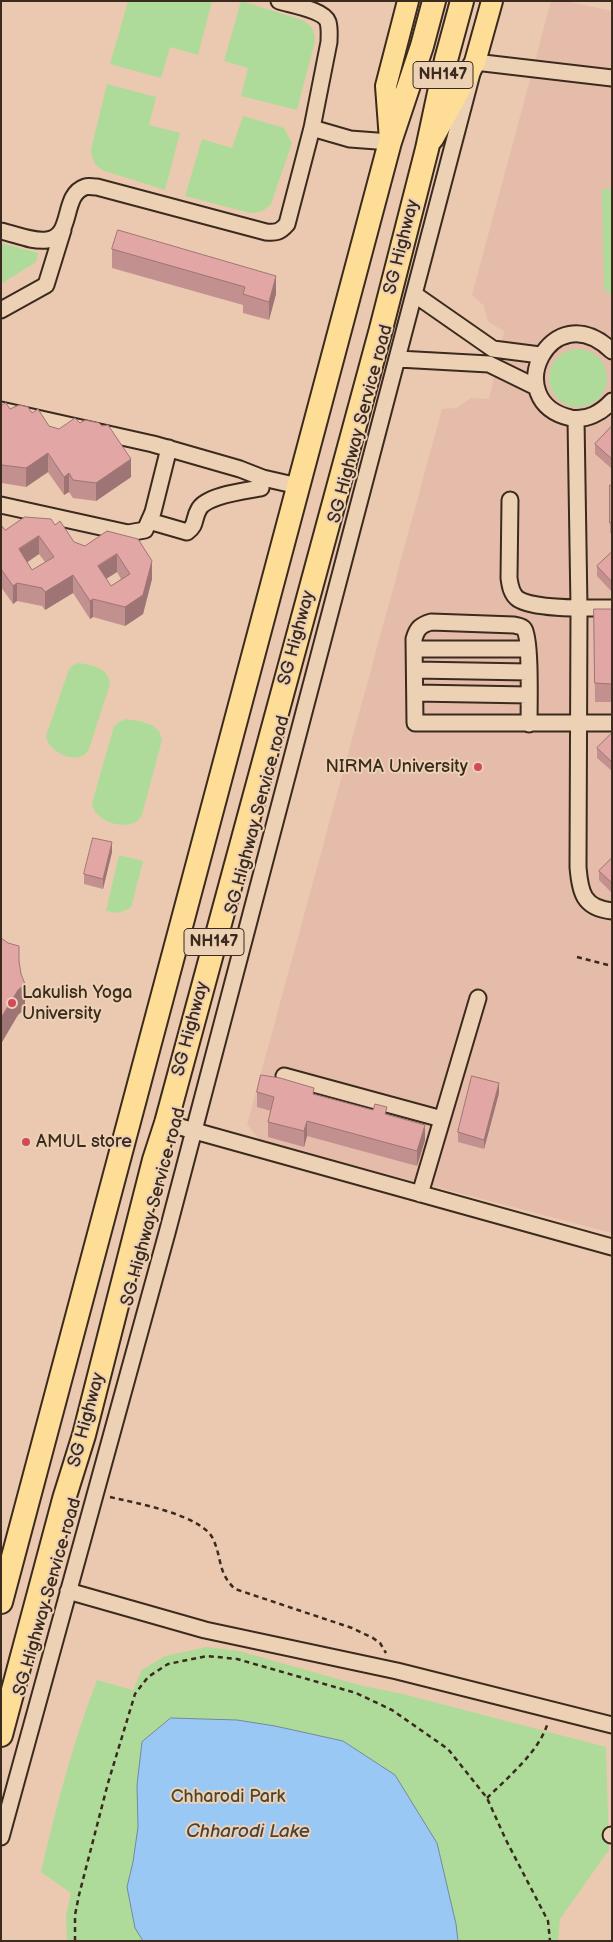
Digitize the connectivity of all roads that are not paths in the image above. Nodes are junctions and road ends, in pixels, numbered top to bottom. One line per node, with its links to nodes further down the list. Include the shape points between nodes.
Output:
1 (279, 1): 8 (street, via 322,14 328,20 329,42)
2 (408, 1): 9 (main road, via 386,86)
3 (434, 1): 9 (highway, NH147)
4 (462, 1): 10 (highway, NH147)
5 (492, 1): 6 (main road)
6 (475, 62): 7 (street); 10 (main road); 13 (street, SG Highway Service road)
7 (612, 78)
8 (312, 128): 9 (street, via 350,139); 12 (street, via 286,224 281,231 266,232 97,187 85,187 77,192)
9 (390, 142): 23 (highway, SG Highway / NH147)
10 (427, 149): 43 (highway, SG Highway / NH147)
11 (1, 230): 12 (street, via 36,240 57,237)
12 (63, 230): 14 (street, via 46,285)
13 (414, 294): 16 (street, via 493,348); 17 (street, SG Highway Service road)
14 (1, 310)
15 (612, 351): 16 (street, via 589,335 575,334 549,344)
16 (540, 356): 18 (street)
17 (398, 359): 18 (street, via 489,364); 44 (street, SG Highway Service road)
18 (536, 387): 21 (street, via 551,409 562,416)
19 (611, 402): 21 (street, via 589,417)
20 (1, 410): 22 (street)
21 (576, 418): 28 (street)
22 (169, 448): 23 (street); 27 (street)
23 (298, 486): 47 (highway, SG Highway / NH147)
24 (261, 488): 27 (street, via 205,503 199,509 193,528 186,532)
25 (510, 500): 28 (street, via 510,589 517,598 528,602)
26 (1, 505): 27 (street, via 128,533 145,530)
27 (150, 521)
28 (579, 608): 29 (street); 36 (street)
29 (612, 608)
30 (415, 649): 31 (street); 31 (street, via 417,630 432,622 518,626 526,632); 32 (street)
31 (528, 649): 33 (street)
32 (415, 670): 33 (street); 34 (street)
33 (528, 672): 35 (street)
34 (415, 693): 35 (street); 38 (street, via 415,723)
35 (529, 695): 38 (street)
36 (579, 723): 37 (street); 38 (street); 39 (street, via 579,880 587,902 599,909)
37 (612, 723)
38 (529, 724)
39 (612, 910)
40 (478, 998): 42 (street)
41 (284, 1076): 42 (street)
42 (442, 1118): 45 (street)
43 (166, 1123): 44 (street); 51 (highway, SG Highway / NH147)
44 (194, 1131): 45 (street); 48 (street, SG Highway Service road)
45 (420, 1194): 46 (street)
46 (612, 1247)
47 (5, 1573): 49 (highway, SG Highway / NH147)
48 (68, 1591): 50 (street, via 205,1630 397,1671); 52 (street, SG Highway Service road)
49 (1, 1602)
50 (612, 1725)
51 (1, 1735)
52 (1, 1837)

